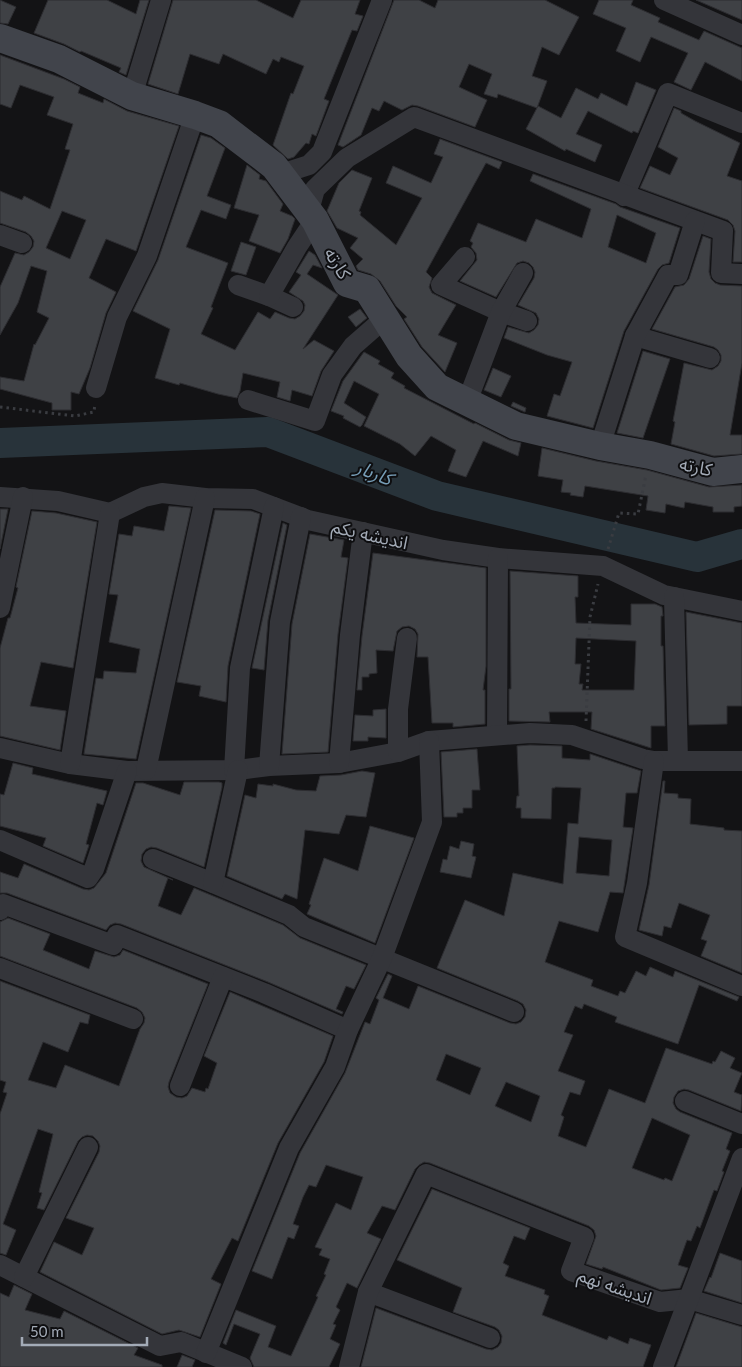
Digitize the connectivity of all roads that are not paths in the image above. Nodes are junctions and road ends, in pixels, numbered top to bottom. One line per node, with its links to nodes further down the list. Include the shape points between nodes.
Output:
1 (161, 0): 6 (street)
2 (382, 0): 9 (street, via 322,152 309,165)
3 (664, 0): 4 (street)
4 (742, 35)
5 (0, 38): 6 (street, کارته, via 59,59)
6 (132, 96): 7 (street, کارته)
7 (195, 114): 9 (street, کارته, via 219,124); 27 (street, via 146,256 117,316)
8 (742, 123): 10 (street, via 668,93)
9 (281, 174): 11 (street, کارته)
10 (624, 196): 12 (street); 16 (street, via 414,117 347,158 315,189 310,207 324,228)
11 (315, 220): 16 (street, کارته); 20 (street)
12 (695, 221): 18 (street, via 723,231 721,273); 25 (street, via 678,275 668,275)
13 (0, 235): 14 (street)
14 (22, 243)
15 (464, 257): 22 (street, via 441,285)
16 (338, 267): 23 (street, کارته, via 347,283 367,289)
17 (523, 274): 22 (street)
18 (742, 274)
19 (238, 285): 20 (street)
20 (269, 296): 21 (street)
21 (293, 307)
22 (500, 312): 24 (street); 29 (street)
23 (385, 318): 28 (street, via 353,346 332,375 315,421); 29 (street, کارته, via 409,356 437,387)
24 (527, 321)
25 (635, 336): 26 (street); 30 (street)
26 (710, 358)
27 (96, 388)
28 (248, 400)
29 (467, 402): 30 (street, کارته, via 516,426)
30 (600, 446): 31 (street, کارته, via 713,472)
31 (742, 469)
32 (0, 497): 33 (street)
33 (23, 497): 36 (street); 41 (street)
34 (205, 498): 35 (street, اندیشه یکم, via 253,499); 36 (street, اندیشه یکم, via 162,493 144,497); 54 (street)
35 (274, 507): 37 (street, اندیشه یکم); 55 (street, via 240,668)
36 (110, 513): 51 (street)
37 (301, 517): 38 (street, اندیشه یکم); 53 (street, via 280,622)
38 (363, 532): 39 (street, اندیشه یکم, via 443,550); 52 (street)
39 (498, 558): 40 (street, اندیشه یکم, via 602,566); 44 (street)
40 (674, 597): 42 (street, اندیشه یکم); 49 (street)
41 (0, 608)
42 (742, 611)
43 (406, 638): 46 (street, via 398,709)
44 (497, 735): 45 (street); 48 (street, via 572,735)
45 (429, 741): 46 (street); 60 (street, via 432,822)
46 (398, 752): 52 (street)
47 (1, 754): 51 (street)
48 (654, 761): 49 (street); 63 (street, via 637,883 625,937)
49 (678, 761): 50 (street)
50 (742, 761)
51 (70, 764): 54 (street)
52 (339, 764): 53 (street)
53 (269, 766): 55 (street)
54 (137, 770): 55 (street); 56 (street, via 88,878)
55 (236, 770): 58 (street)
56 (0, 840)
57 (153, 859): 58 (street)
58 (213, 883): 60 (street, via 289,916 304,927)
59 (0, 910): 62 (street, via 3,904 113,945 117,935)
60 (382, 958): 64 (street); 66 (street)
61 (0, 968): 65 (street)
62 (223, 977): 66 (street); 67 (street)
63 (742, 986)
64 (514, 1012)
65 (133, 1019)
66 (348, 1030): 78 (street, via 334,1067 289,1148)
67 (180, 1086)
68 (685, 1101): 69 (street)
69 (742, 1124)
70 (88, 1147): 73 (street)
71 (742, 1159): 75 (street)
72 (0, 1265): 73 (street)
73 (24, 1277): 78 (street, via 160,1346 181,1342)
74 (368, 1292): 75 (street, اندیشه نهم, via 426,1174 584,1237 571,1271 660,1302); 77 (street); 81 (street)
75 (689, 1299): 76 (street, اندیشه نهم); 79 (street)
76 (742, 1315)
77 (490, 1338)
78 (206, 1353): 80 (street)
79 (665, 1366)
80 (242, 1367)
81 (349, 1367)

